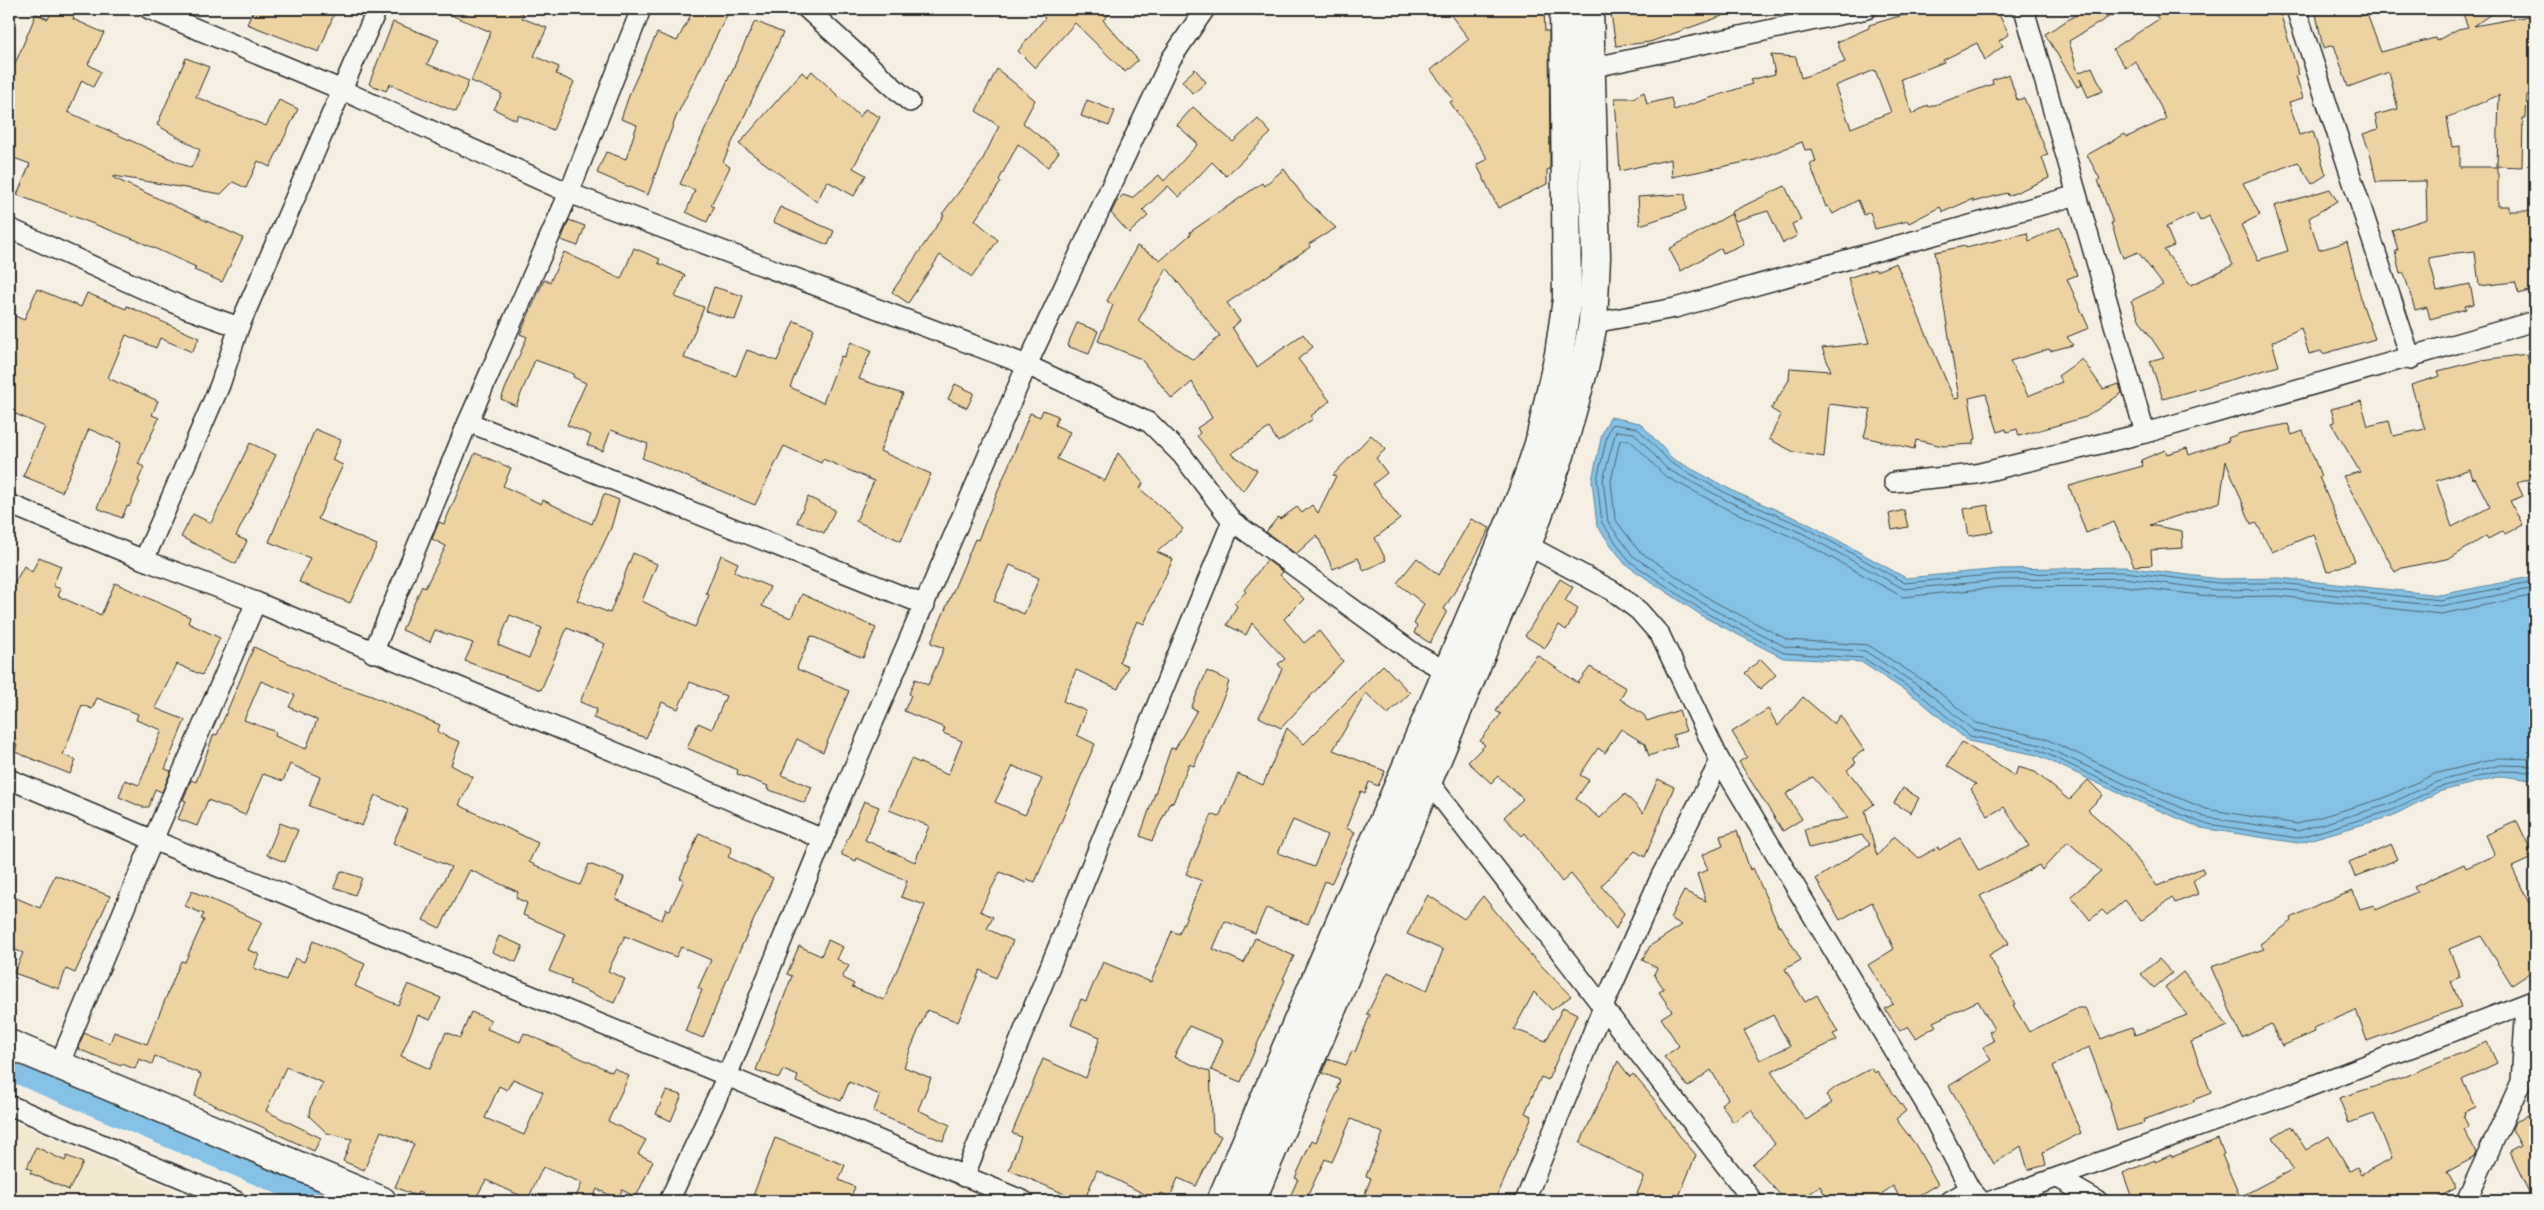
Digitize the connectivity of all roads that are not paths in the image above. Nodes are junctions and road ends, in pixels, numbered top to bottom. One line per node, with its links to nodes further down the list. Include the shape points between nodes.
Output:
1 (149, 9): 12 (street)
2 (376, 9): 12 (street)
3 (641, 9): 14 (street)
4 (807, 9): 13 (street)
5 (1205, 9): 21 (street, via 1171,59)
6 (1564, 9): 25 (street, via 1566,298 1559,354 1539,444)
7 (1589, 9): 11 (street)
8 (1867, 9): 11 (street)
9 (2024, 9): 15 (street)
10 (2296, 9): 20 (street)
11 (1590, 68): 18 (street, via 1596,257)
12 (342, 90): 14 (street); 19 (street)
13 (910, 102)
14 (569, 193): 21 (street); 22 (street)
15 (2077, 195): 18 (street, via 1675,308); 23 (street)
16 (9, 228): 19 (street, via 185,308)
17 (2535, 321): 20 (street)
18 (1593, 323): 25 (street, via 1560,455)
19 (239, 327): 29 (street, via 220,385)
20 (2411, 358): 23 (street)
21 (1027, 365): 27 (street, via 1150,423 1182,455); 31 (street)
22 (468, 422): 31 (street); 32 (street)
23 (2145, 434): 24 (street, via 1976,474)
24 (1894, 482)
25 (1533, 496): 28 (street); 33 (street)
26 (9, 504): 29 (street)
27 (1232, 520): 33 (street, via 1415,654); 46 (street)
28 (1526, 545): 33 (street); 35 (street, via 1613,591 1644,617 1660,635)
29 (144, 560): 30 (street)
30 (256, 602): 32 (street); 39 (street)
31 (926, 605): 38 (street)
32 (374, 653): 38 (street)
33 (1458, 677): 34 (street); 37 (street)
34 (1411, 760): 37 (street); 53 (street)
35 (1720, 761): 41 (street, via 1661,876); 48 (street, via 1928,1108)
36 (9, 778): 39 (street)
37 (1427, 780): 41 (street); 54 (street)
38 (823, 839): 44 (street)
39 (152, 840): 43 (street); 44 (street)
40 (2531, 1002): 47 (street, via 2293,1094); 60 (street, via 2521,1082)
41 (1603, 1007): 55 (street); 56 (street)
42 (9, 1044): 43 (street)
43 (59, 1065): 50 (street)
44 (727, 1076): 46 (street); 51 (street)
45 (9, 1105): 49 (street)
46 (964, 1177): 52 (street)
47 (2058, 1178): 58 (street); 59 (street)
48 (1975, 1195): 57 (street)
49 (236, 1201)
50 (382, 1201)
51 (669, 1201)
52 (1024, 1201)
53 (1221, 1201)
54 (1251, 1201)
55 (1525, 1201)
56 (1753, 1201)
57 (1950, 1201)
58 (1991, 1201)
59 (2098, 1201)
60 (2466, 1201)

